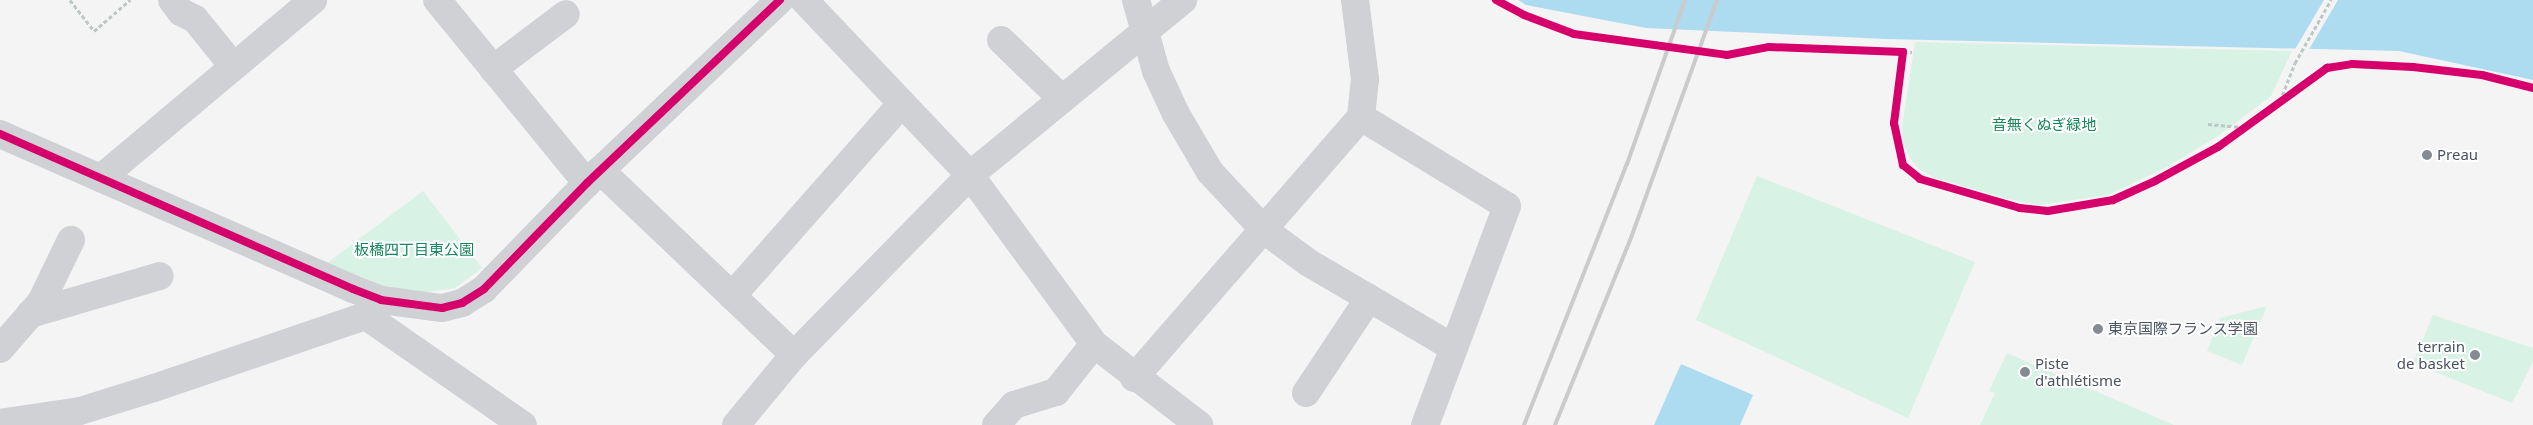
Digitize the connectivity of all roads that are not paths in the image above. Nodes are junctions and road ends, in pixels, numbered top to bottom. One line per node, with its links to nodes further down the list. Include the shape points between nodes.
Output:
1 (172, 0): 12 (street, via 181,12 195,19)
2 (313, 0): 12 (street)
3 (437, 0): 13 (street)
4 (780, 0): 19 (street)
5 (804, 0): 15 (street)
6 (1136, 0): 10 (street)
7 (1183, 0): 10 (street)
8 (1355, 0): 16 (street, via 1365,79)
9 (566, 14): 13 (street)
10 (1147, 29): 14 (street); 21 (street, via 1156,70 1176,114 1210,172)
11 (1000, 40): 14 (street)
12 (233, 66): 20 (street)
13 (493, 69): 19 (street)
14 (1062, 99): 18 (street)
15 (902, 103): 18 (street); 24 (street)
16 (1361, 117): 21 (street); 29 (street, via 1507,206)
17 (0, 134): 20 (street)
18 (970, 175): 28 (street); 31 (street)
19 (593, 177): 24 (street); 26 (street, via 484,289 462,303 442,308)
20 (101, 178): 26 (street)
21 (1264, 230): 25 (street, via 1309,263); 32 (street)
22 (71, 240): 27 (street, via 41,302)
23 (160, 276): 27 (street)
24 (732, 296): 31 (street)
25 (1369, 298): 29 (street); 33 (street)
26 (374, 308): 34 (street, via 80,410); 35 (street)
27 (30, 314): 30 (street)
28 (1094, 344): 32 (street); 37 (street, via 1056,392 1014,405)
29 (1454, 348): 39 (street)
30 (0, 349)
31 (794, 355): 36 (street)
32 (1134, 378): 38 (street)
33 (1306, 393)
34 (0, 423)
35 (523, 425)
36 (736, 425)
37 (996, 425)
38 (1198, 425)
39 (1425, 425)

